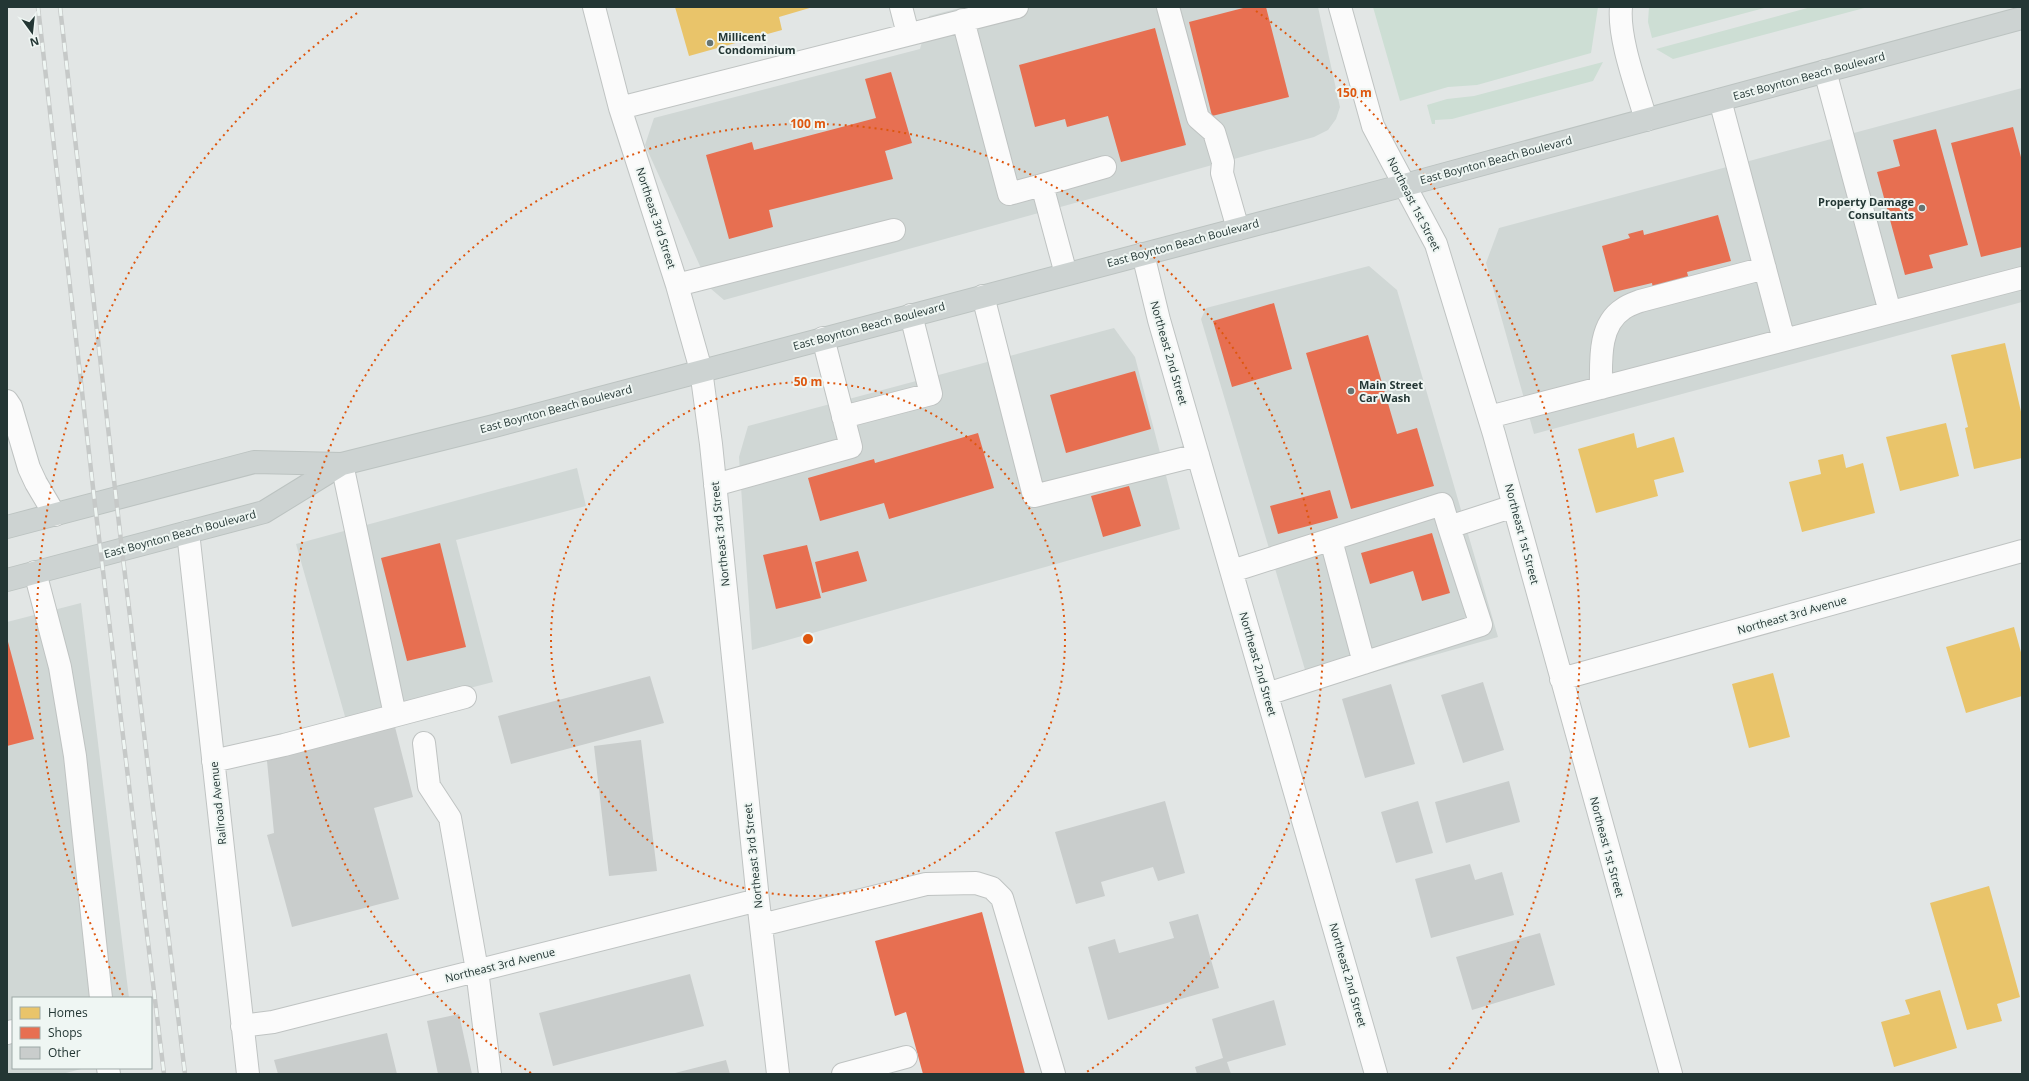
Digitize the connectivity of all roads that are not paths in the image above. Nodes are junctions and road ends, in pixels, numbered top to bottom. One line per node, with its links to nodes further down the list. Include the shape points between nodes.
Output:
1 (594, 7): 12 (street, Northeast 3rd Street)
2 (900, 7): 9 (street)
3 (1018, 7): 8 (street)
4 (1168, 7): 17 (street, via 1198,118 1214,132 1223,162 1222,173)
5 (1340, 7): 16 (street, Northeast 1st Street, via 1373,126)
6 (1621, 7): 13 (street, via 1620,20 1625,43)
7 (2022, 18): 10 (main road, East Boynton Beach Boulevard)
8 (963, 20): 9 (street); 15 (street, via 1009,194)
9 (908, 34): 12 (street)
10 (1826, 71): 11 (main road, East Boynton Beach Boulevard); 25 (street)
11 (1720, 100): 13 (main road, East Boynton Beach Boulevard); 20 (street)
12 (620, 108): 23 (street, Northeast 3rd Street)
13 (1646, 120): 16 (main road, East Boynton Beach Boulevard)
14 (1105, 167): 15 (street)
15 (1042, 185): 21 (street)
16 (1405, 185): 17 (main road, East Boynton Beach Boulevard); 33 (street, Northeast 1st Street, via 1436,244)
17 (1238, 229): 19 (main road, East Boynton Beach Boulevard)
18 (894, 230): 23 (street)
19 (1142, 254): 21 (main road, East Boynton Beach Boulevard); 34 (street, Northeast 2nd Street)
20 (1765, 268): 28 (street); 30 (street, via 1640,301 1622,309 1614,317 1605,334)
21 (1066, 274): 24 (main road, East Boynton Beach Boulevard)
22 (2022, 278): 25 (street)
23 (677, 285): 29 (street, Northeast 3rd Street)
24 (983, 296): 26 (main road, East Boynton Beach Boulevard); 34 (street, via 1034,496)
25 (1890, 312): 28 (street)
26 (910, 315): 27 (main road, East Boynton Beach Boulevard); 32 (street, via 931,394)
27 (823, 338): 29 (main road, East Boynton Beach Boulevard); 32 (street)
28 (1784, 340): 30 (street)
29 (701, 370): 35 (main road, East Boynton Beach Boulevard); 36 (street, Northeast 3rd Street)
30 (1601, 388): 33 (street)
31 (7, 401): 38 (street, via 29,468)
32 (843, 417): 36 (street, via 851,447)
33 (1489, 417): 37 (street, Northeast 1st Street)
34 (1198, 455): 45 (street, Northeast 2nd Street)
35 (342, 464): 38 (main road, East Boynton Beach Boulevard, via 254,462); 41 (main road, East Boynton Beach Boulevard, via 264,512); 51 (street)
36 (715, 485): 54 (street, Northeast 3rd Street)
37 (1514, 506): 40 (street); 48 (street, Northeast 1st Street)
38 (55, 515): 39 (main road, East Boynton Beach Boulevard)
39 (7, 527)
40 (1449, 527): 42 (street, via 1442,504); 47 (street, via 1481,625)
41 (188, 532): 44 (main road, East Boynton Beach Boulevard); 53 (street, Railroad Avenue)
42 (1331, 540): 45 (street); 47 (street)
43 (2022, 551): 48 (street, Northeast 3rd Avenue)
44 (35, 572): 46 (main road, East Boynton Beach Boulevard); 57 (street, via 60,666 75,756)
45 (1232, 572): 49 (street, Northeast 2nd Street)
46 (7, 580)
47 (1364, 662): 49 (street)
48 (1561, 679): 66 (street, Northeast 1st Street)
49 (1267, 694): 65 (street, Northeast 2nd Street)
50 (465, 697): 51 (street)
51 (395, 715): 53 (street)
52 (424, 743): 56 (street, via 429,786 450,818)
53 (213, 761): 58 (street, Railroad Avenue)
54 (758, 900): 55 (street, Northeast 3rd Street); 56 (street, Northeast 3rd Avenue)
55 (761, 926): 62 (street, Northeast 3rd Street); 64 (street, via 926,884 976,883 992,888 1002,898)
56 (477, 970): 58 (street, Northeast 3rd Avenue, via 273,1022); 61 (street)
57 (101, 997)
58 (242, 1026): 60 (street, Railroad Avenue)
59 (906, 1057): 63 (street)
60 (248, 1074)
61 (490, 1074)
62 (778, 1074)
63 (843, 1074)
64 (1054, 1074)
65 (1376, 1074)
66 (1671, 1074)

